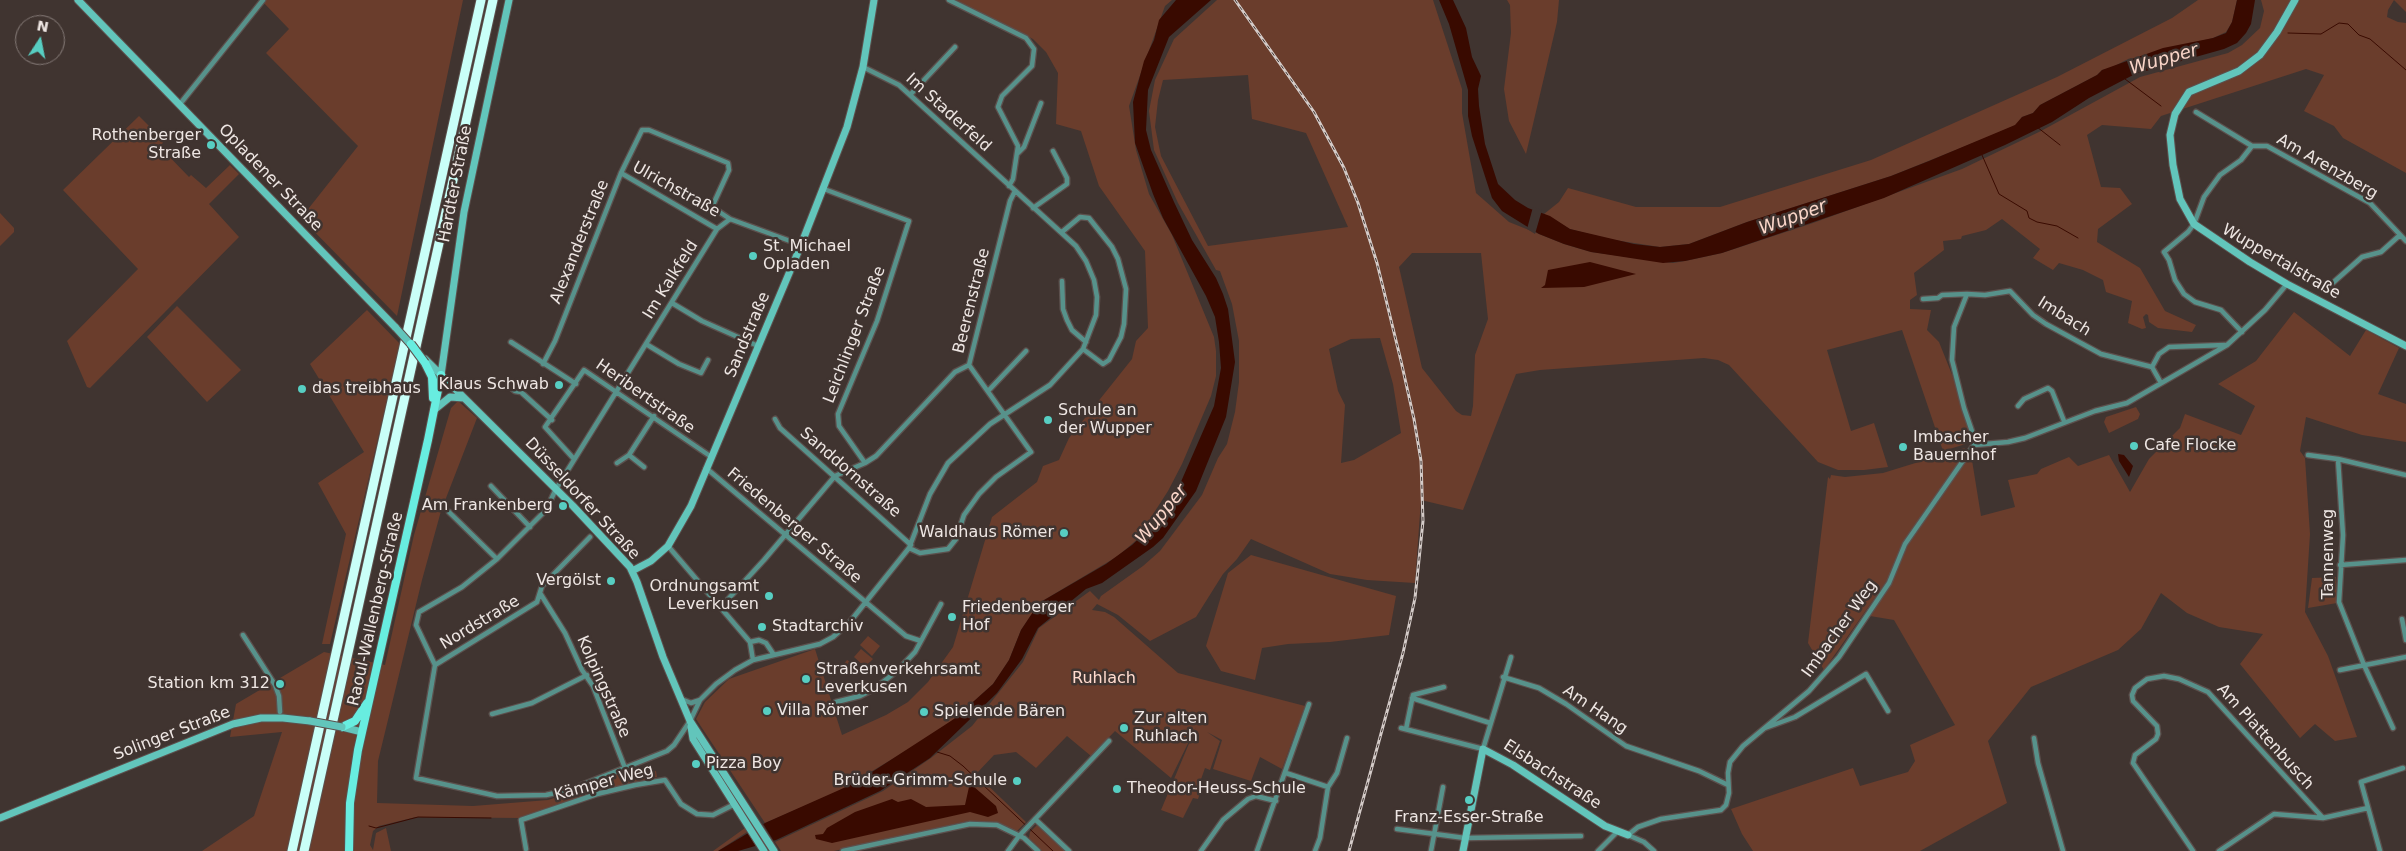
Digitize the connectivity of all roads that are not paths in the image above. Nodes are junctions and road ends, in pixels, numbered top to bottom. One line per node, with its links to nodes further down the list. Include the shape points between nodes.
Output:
1 (78, 0): 13 (main road, Opladener Straße)
2 (263, 0): 13 (street)
3 (481, 0): 150 (highway)
4 (493, 0): 151 (highway)
5 (509, 0): 51 (main road, Hardter Straße, via 460,230)
6 (874, 0): 10 (main road, Sandstraße)
7 (949, 0): 17 (street, via 1032,43 1035,54 1032,66 1002,96 998,107 1016,140)
8 (2294, 0): 24 (main road, Wuppertalstraße, via 2260,55 2239,71 2189,92 2175,114 2170,136 2173,165 2180,200)
9 (955, 47): 11 (street)
10 (863, 67): 11 (street, Im Staderfeld, via 893,80); 20 (main road, Sandstraße, via 847,127)
11 (910, 95): 19 (street, Im Staderfeld)
12 (1041, 103): 17 (street, via 1024,147)
13 (180, 104): 39 (main road, Opladener Straße, bridge)
14 (2196, 112): 15 (street, Am Arenzberg)
15 (2252, 146): 24 (street, Am Arenzberg, via 2241,160 2220,174 2204,197); 27 (street, Am Arenzberg, via 2267,146 2370,203)
16 (1054, 151): 22 (street, via 1067,184)
17 (1017, 154): 19 (street)
18 (621, 173): 23 (street, Alexanderstraße, via 642,130 649,130 728,163 729,170 712,207); 25 (street, Ulrichstraße); 48 (street, Alexanderstraße)
19 (1010, 186): 21 (street, Im Staderfeld)
20 (824, 189): 29 (main road, Sandstraße); 71 (street, Leichlinger Straße, via 910,221 877,321 838,414 840,426)
21 (1014, 191): 22 (street, Im Staderfeld); 49 (street, Beerenstraße)
22 (1033, 208): 26 (street, Im Staderfeld)
23 (730, 219): 25 (street, Ulrichstraße); 29 (street, Ulrichstraße)
24 (2194, 224): 31 (main road, Wuppertalstraße); 36 (street, via 2164,252 2176,280 2184,294 2196,302 2221,310)
25 (718, 229): 35 (street, Im Kalkfeld)
26 (1062, 232): 38 (street, Im Staderfeld, via 1086,261 1094,280 1096,315); 44 (street, via 1080,217 1089,218 1112,247 1126,289 1121,337 1109,360 1103,364)
27 (2400, 235): 28 (street, Am Arenzberg); 32 (street, via 2380,252 2362,257)
28 (2406, 241)
29 (801, 245): 42 (main road, Sandstraße)
30 (1062, 281): 38 (street, via 1063,309 1067,320 1072,330)
31 (2287, 284): 36 (street); 43 (main road, Wuppertalstraße)
32 (2327, 288)
33 (1967, 294): 34 (street, Imbach); 50 (street, Imbach, via 2010,291 2032,315 2093,350); 65 (street, via 1954,327 1952,360 1976,440)
34 (1923, 299)
35 (672, 303): 40 (street, Im Kalkfeld); 42 (street, via 702,322)
36 (2242, 332): 41 (street)
37 (510, 342): 48 (street)
38 (1086, 342): 44 (street, Im Staderfeld)
39 (411, 344): 47 (main road, bridge)
40 (646, 344): 46 (street, Im Kalkfeld, via 701,373); 55 (street, Im Kalkfeld)
41 (2227, 345): 50 (street, via 2169,347 2159,354); 52 (street)
42 (758, 346): 68 (main road, Sandstraße)
43 (2406, 346)
44 (1082, 348): 60 (street, Im Staderfeld, via 1050,385)
45 (1026, 351): 56 (street)
46 (708, 360)
47 (425, 361): 51 (main road); 59 (main road, via 432,382)
48 (543, 364): 53 (street)
49 (969, 365): 56 (street); 71 (street, Beerenstraße, via 955,372 876,456)
50 (2152, 367): 52 (street)
51 (441, 375): 57 (main road, Düsseldorfer Straße); 59 (main road, Raoul-Wallenberg-Straße)
52 (2161, 383): 64 (street, via 2127,403)
53 (576, 384): 55 (street, Heribertstraße, via 584,370); 63 (street, Heribertstraße)
54 (509, 386): 63 (street, via 521,392)
55 (617, 390): 61 (street, Heribertstraße); 69 (street, Im Kalkfeld)
56 (989, 390): 60 (street)
57 (467, 399): 59 (main road, via 450,397); 78 (main road, Düsseldorfer Straße)
58 (2018, 406): 64 (street, via 2024,399 2048,388)
59 (434, 410): 110 (main road, Raoul-Wallenberg-Straße)
60 (1004, 414): 84 (street, Im Staderfeld, via 957,453 942,470); 84 (street, via 1031,452 996,477 979,494 964,515 956,539 948,549 920,553)
61 (654, 416): 66 (street); 68 (street, Heribertstraße)
62 (775, 419): 76 (street, Sanddornstraße, via 780,428)
63 (552, 420): 69 (street, via 545,427)
64 (2064, 421): 65 (street, via 2025,438)
65 (1974, 445): 120 (street, Imbacher Weg, via 1905,544 1889,584 1838,657 1809,691)
66 (629, 455): 72 (street); 73 (street)
67 (2308, 455): 70 (street)
68 (710, 456): 74 (main road, Sandstraße)
69 (574, 458): 78 (street, Im Kalkfeld)
70 (2338, 459): 75 (street); 87 (street, Tannenweg, via 2343,535)
71 (865, 462): 76 (street)
72 (617, 464)
73 (644, 467)
74 (706, 468): 81 (street, Friedenberger Straße); 83 (main road, Sandstraße, via 678,532)
75 (2406, 475)
76 (835, 476): 81 (street); 84 (street, Sanddornstraße)
77 (491, 486): 80 (street)
78 (556, 489): 80 (street, Im Kalkfeld, via 546,510); 88 (main road, Düsseldorfer Straße)
79 (449, 512): 85 (street)
80 (530, 527): 85 (street, Im Kalkfeld)
81 (785, 535): 90 (street, Friedenberger Straße); 92 (street)
82 (590, 537): 89 (street, Nordstraße, via 542,586)
83 (668, 546): 88 (main road, Sandstraße, via 651,561); 92 (street)
84 (910, 546): 90 (street, Im Staderfeld)
85 (497, 559): 103 (street, Im Kalkfeld, via 462,587 419,612 416,625)
86 (2406, 560): 87 (street)
87 (2340, 565): 102 (street, Tannenweg, via 2339,602)
88 (632, 571): 109 (main road, Düsseldorfer Straße)
89 (540, 593): 103 (street, Nordstraße, via 537,602); 105 (street, Kolpingstraße)
90 (865, 602): 96 (street, Friedenberger Straße, via 900,632); 98 (street, Im Staderfeld, via 833,637 804,649)
91 (940, 604): 96 (street)
92 (720, 608): 97 (street)
93 (2402, 619): 95 (street)
94 (243, 635): 115 (street, via 275,685)
95 (2406, 640)
96 (921, 641): 112 (street, via 916,652 874,689)
97 (750, 642): 98 (street, via 759,640 766,643); 101 (street)
98 (774, 656): 101 (street, Im Staderfeld)
99 (1511, 657): 106 (street)
100 (2406, 657): 102 (street)
101 (753, 660): 111 (street, via 728,675)
102 (2364, 664): 104 (street); 121 (street, Tannenweg)
103 (434, 665): 127 (street, Nordstraße, via 416,778 497,796 521,797 565,792)
104 (2340, 670)
105 (587, 675): 116 (street, via 532,703); 127 (street, Kolpingstraße)
106 (1503, 677): 118 (street); 130 (street, Am Hang, via 1539,688 1626,746 1699,770)
107 (1444, 687): 108 (street, via 1413,695)
108 (1412, 698): 118 (street); 126 (street, Elsbachstraße, via 1403,728)
109 (681, 699): 111 (street, via 691,703); 117 (main road, Düsseldorfer Straße)
110 (370, 700): 119 (main road, via 354,720); 122 (main road, Raoul-Wallenberg-Straße)
111 (700, 700): 117 (street)
112 (836, 702)
113 (1309, 704): 129 (street)
114 (1888, 711): 120 (street, via 1866,674 1795,717)
115 (280, 712)
116 (492, 714)
117 (690, 721): 127 (street, via 667,751); 134 (main road, Düsseldorfer Straße, via 693,738)
118 (1490, 722): 126 (street)
119 (342, 728): 122 (main road, Solinger Straße); 136 (main road, Solinger Straße, bridge, via 310,721 270,718 233,724)
120 (1763, 728): 130 (street, Imbacher Weg, via 1730,762)
121 (2394, 728)
122 (362, 732): 152 (main road, Raoul-Wallenberg-Straße, via 351,796)
123 (1347, 738): 131 (street, via 1337,774)
124 (2034, 738): 165 (street)
125 (1109, 741): 138 (street)
126 (1483, 749): 141 (main road, Elsbachstraße); 146 (main road)
127 (625, 768)
128 (2403, 768): 135 (street, via 2361,782)
129 (1286, 773): 131 (street); 133 (street)
130 (1728, 785): 143 (street, Imbacher Weg, via 1726,805 1721,810 1662,820 1638,827)
131 (1328, 787): 160 (street)
132 (1443, 787): 142 (street)
133 (1276, 801): 158 (street, via 1256,796 1248,799 1223,820); 159 (street)
134 (739, 802): 139 (main road, Düsseldorfer Straße); 147 (street, Kämper Weg, via 713,815 697,814 681,804 665,780 635,785 597,794 521,820)
135 (2368, 808): 137 (street); 168 (street)
136 (0, 818)
137 (2323, 818): 166 (street, Am Plattenbusch, via 2208,692 2179,679 2164,676 2147,679 2135,688 2133,701 2157,726 2158,734 2135,755 2133,763); 167 (street, via 2274,814)
138 (1035, 819): 144 (street); 157 (street)
139 (753, 824): 149 (main road, Düsseldorfer Straße); 153 (main road, Düsseldorfer Straße)
140 (1397, 828): 142 (street)
141 (1617, 832): 143 (main road, Elsbachstraße); 163 (street)
142 (1436, 834): 146 (street); 161 (street)
143 (1628, 835): 164 (street, Elsbachstraße)
144 (1019, 836): 148 (street, via 997,826 970,824); 155 (street); 156 (street)
145 (1581, 836): 146 (street)
146 (1465, 838): 162 (main road)
147 (526, 849)
148 (862, 849): 154 (street)
149 (773, 850)
150 (292, 851)
151 (304, 851)
152 (348, 851)
153 (764, 851)
154 (843, 851)
155 (1008, 851)
156 (1038, 851)
157 (1069, 851)
158 (1201, 851)
159 (1257, 851)
160 (1315, 851)
161 (1431, 851)
162 (1463, 851)
163 (1598, 851)
164 (1654, 851)
165 (2063, 851)
166 (2193, 851)
167 (2218, 851)
168 (2380, 851)

